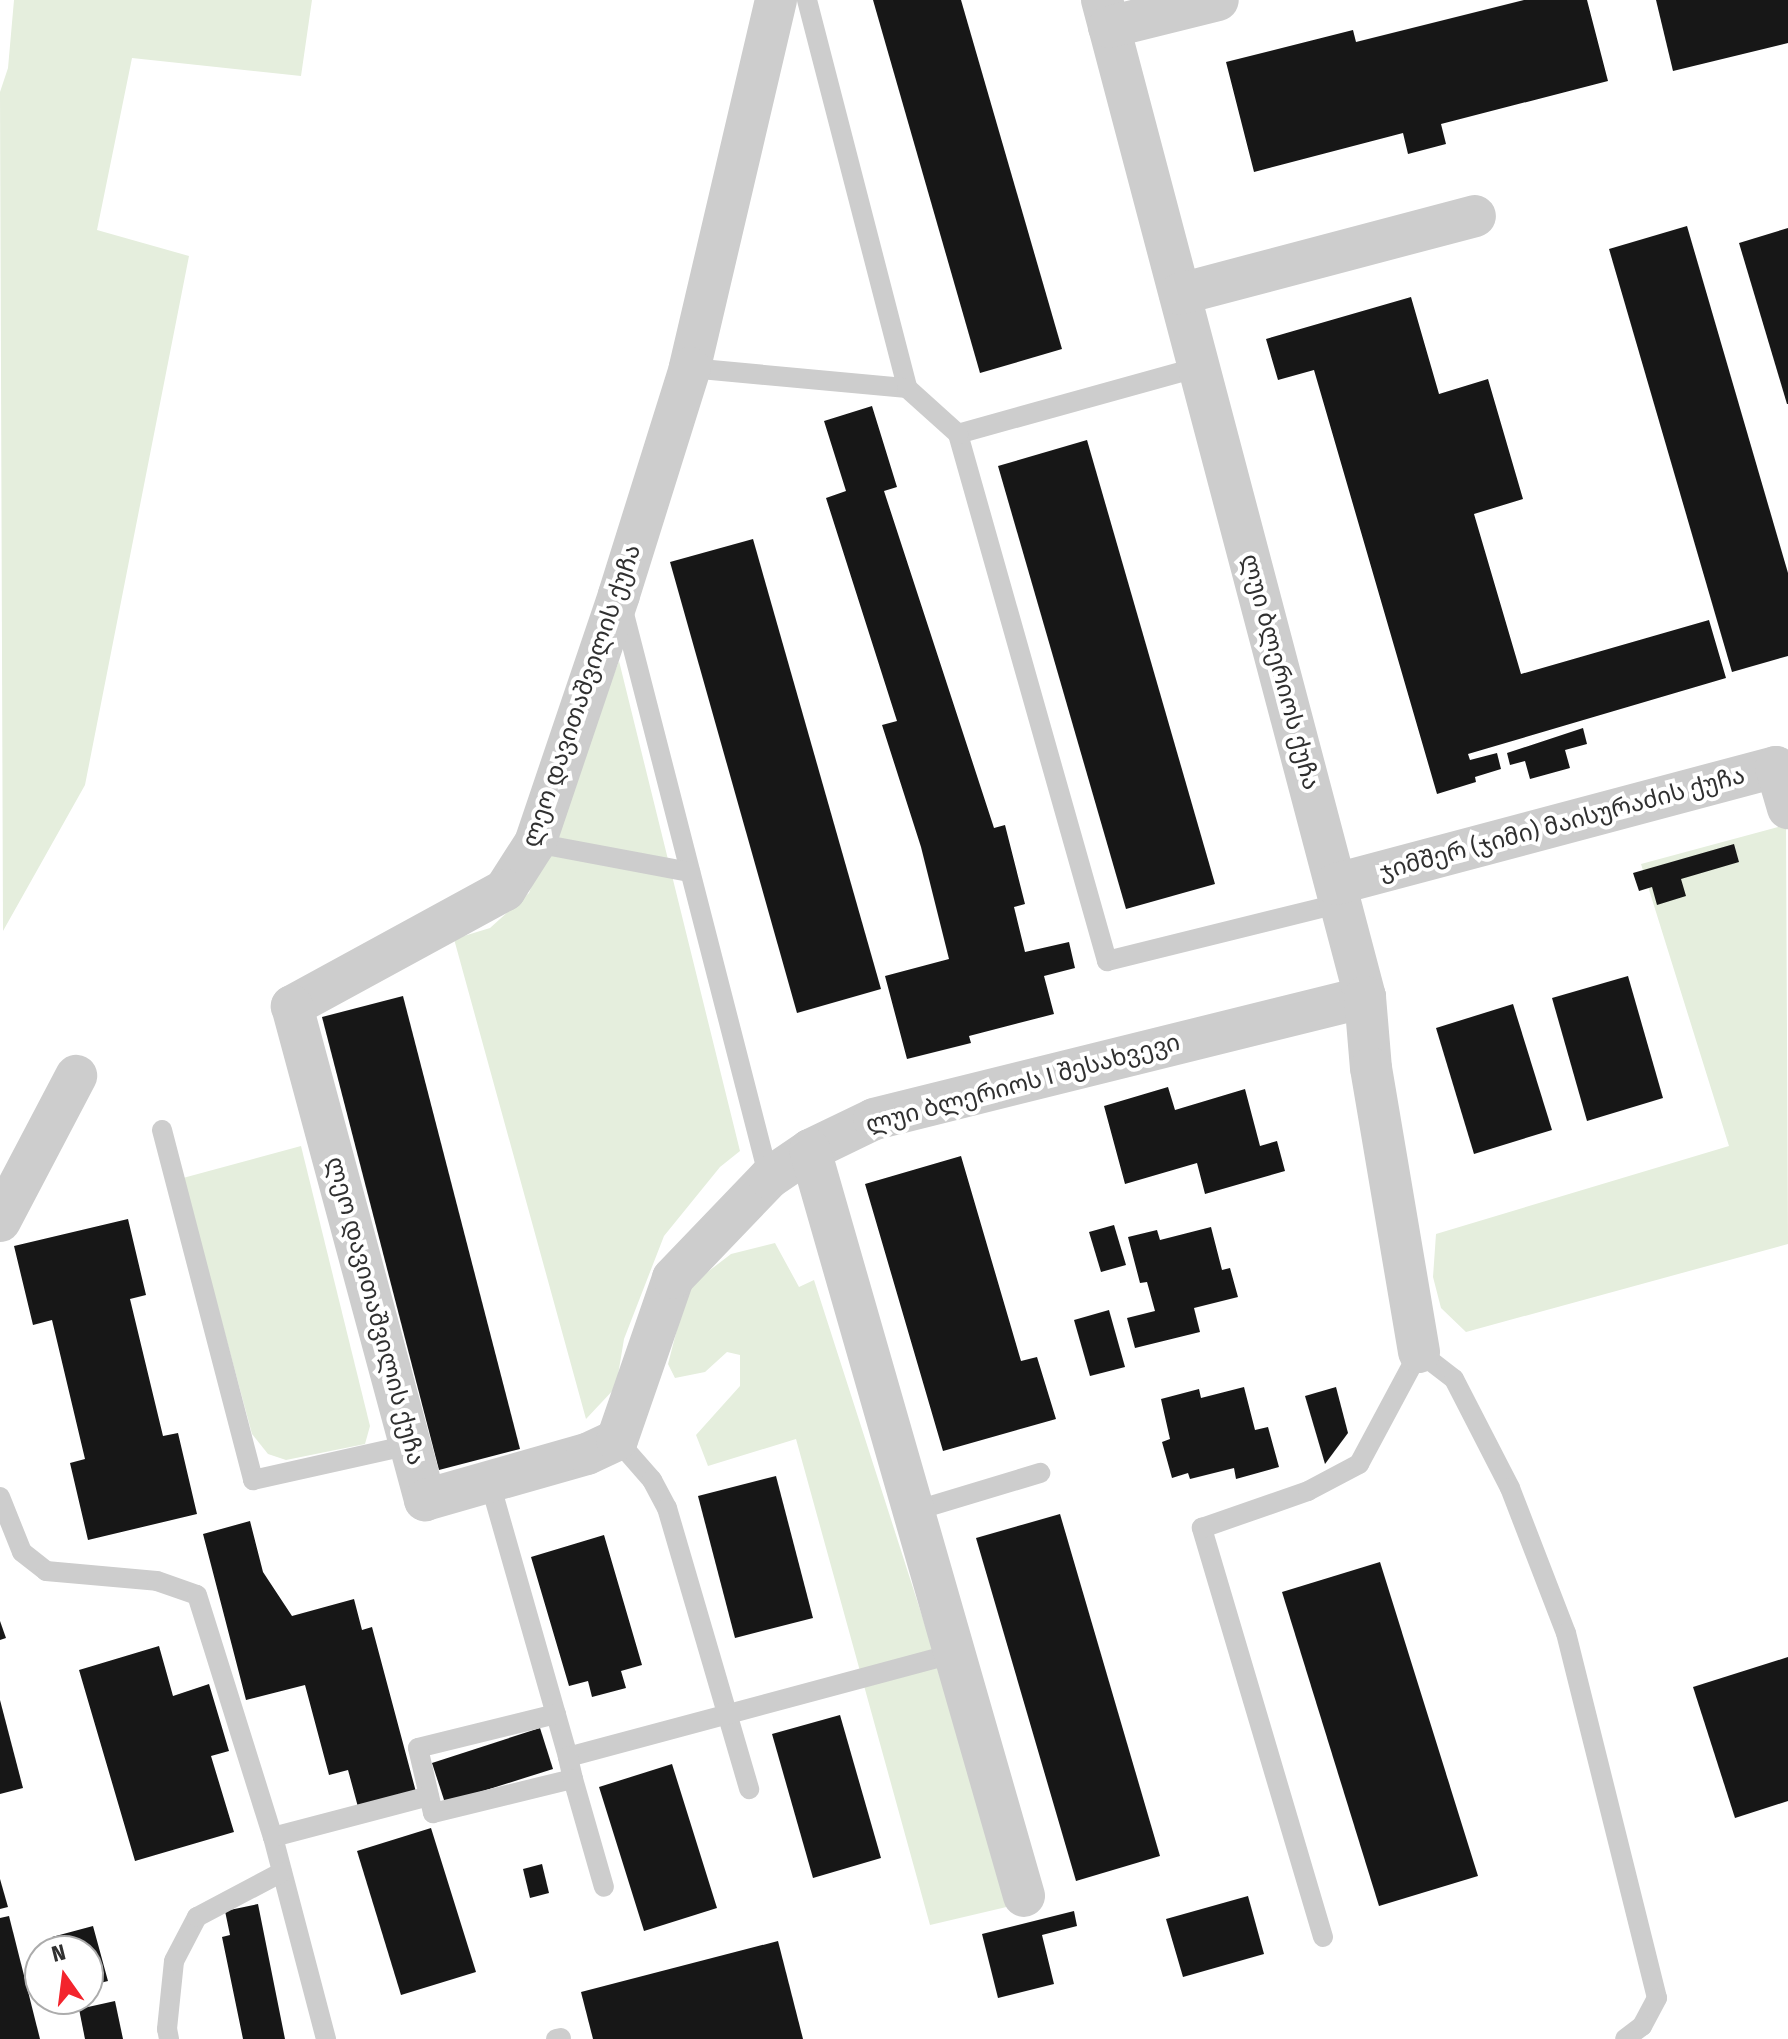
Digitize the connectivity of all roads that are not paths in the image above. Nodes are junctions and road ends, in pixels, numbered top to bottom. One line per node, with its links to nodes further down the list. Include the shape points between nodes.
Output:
1 (776, 0): 8 (street, ლეო დავითაშვილის ქუჩა)
2 (807, 0): 9 (lane)
3 (1218, 0): 4 (street)
4 (1106, 14): 6 (street, ლუი ბლერიოს ქუჩა)
5 (1475, 216): 6 (street)
6 (1180, 294): 7 (street, ლუი ბლერიოს ქუჩა)
7 (1199, 367): 10 (lane); 16 (street, ლუი ბლერიოს ქუჩა)
8 (690, 368): 9 (lane); 11 (street, ლეო დავითაშვილის ქუჩა)
9 (907, 388): 10 (lane)
10 (958, 434): 16 (lane, via 1107,961)
11 (619, 595): 14 (street, ლეო დავითაშვილის ქუჩა); 15 (lane)
12 (1782, 765): 13 (street); 16 (street, ჯიმშერ (ჯიმი) მაისურაძის ქუჩა)
13 (1788, 808)
14 (535, 843): 15 (lane); 25 (street, ლეო დავითაშვილის ქუჩა, via 505,890 292,1006)
15 (690, 872): 21 (lane)
16 (1339, 894): 17 (street, ლუი ბლერიოს ქუჩა)
17 (1365, 997): 20 (street, ლუი ბლერიოს I შესახვევი, via 874,1119); 23 (street, ლუი ბლერიოს ქუჩა, via 1371,1068)
18 (76, 1076): 22 (street)
19 (162, 1130): 25 (lane, via 253,1480)
20 (810, 1150): 21 (street, ლუი ბლერიოს I შესახვევი); 29 (street)
21 (769, 1178): 24 (street, ლუი ბლერიოს I შესახვევი, via 673,1278)
22 (0, 1221)
23 (1419, 1352): 41 (lane, via 1359,1464 1308,1491 1202,1528); 44 (lane, via 1454,1379 1510,1488 1566,1633 1657,1998 1642,2026)
24 (617, 1440): 27 (street); 32 (lane, via 652,1480 667,1508)
25 (410, 1445): 27 (street, ლეო დავითაშვილის ქუჩა, via 425,1500)
26 (1040, 1473): 29 (lane)
27 (490, 1483): 31 (lane)
28 (0, 1497): 37 (lane, via 22,1552 46,1571 157,1581 197,1595)
29 (914, 1511): 30 (street)
30 (955, 1653): 32 (lane); 40 (street)
31 (556, 1714): 33 (lane); 36 (lane, via 418,1748)
32 (728, 1714): 33 (lane); 35 (lane)
33 (568, 1757): 34 (lane)
34 (573, 1779): 36 (lane, via 433,1813); 39 (lane)
35 (749, 1789)
36 (429, 1796): 37 (lane)
37 (273, 1837): 38 (lane)
38 (282, 1872): 42 (lane, via 197,1917 174,1961); 43 (lane)
39 (604, 1887)
40 (1024, 1896)
41 (1323, 1937)
42 (169, 2039)
43 (326, 2039)
44 (1625, 2039)

